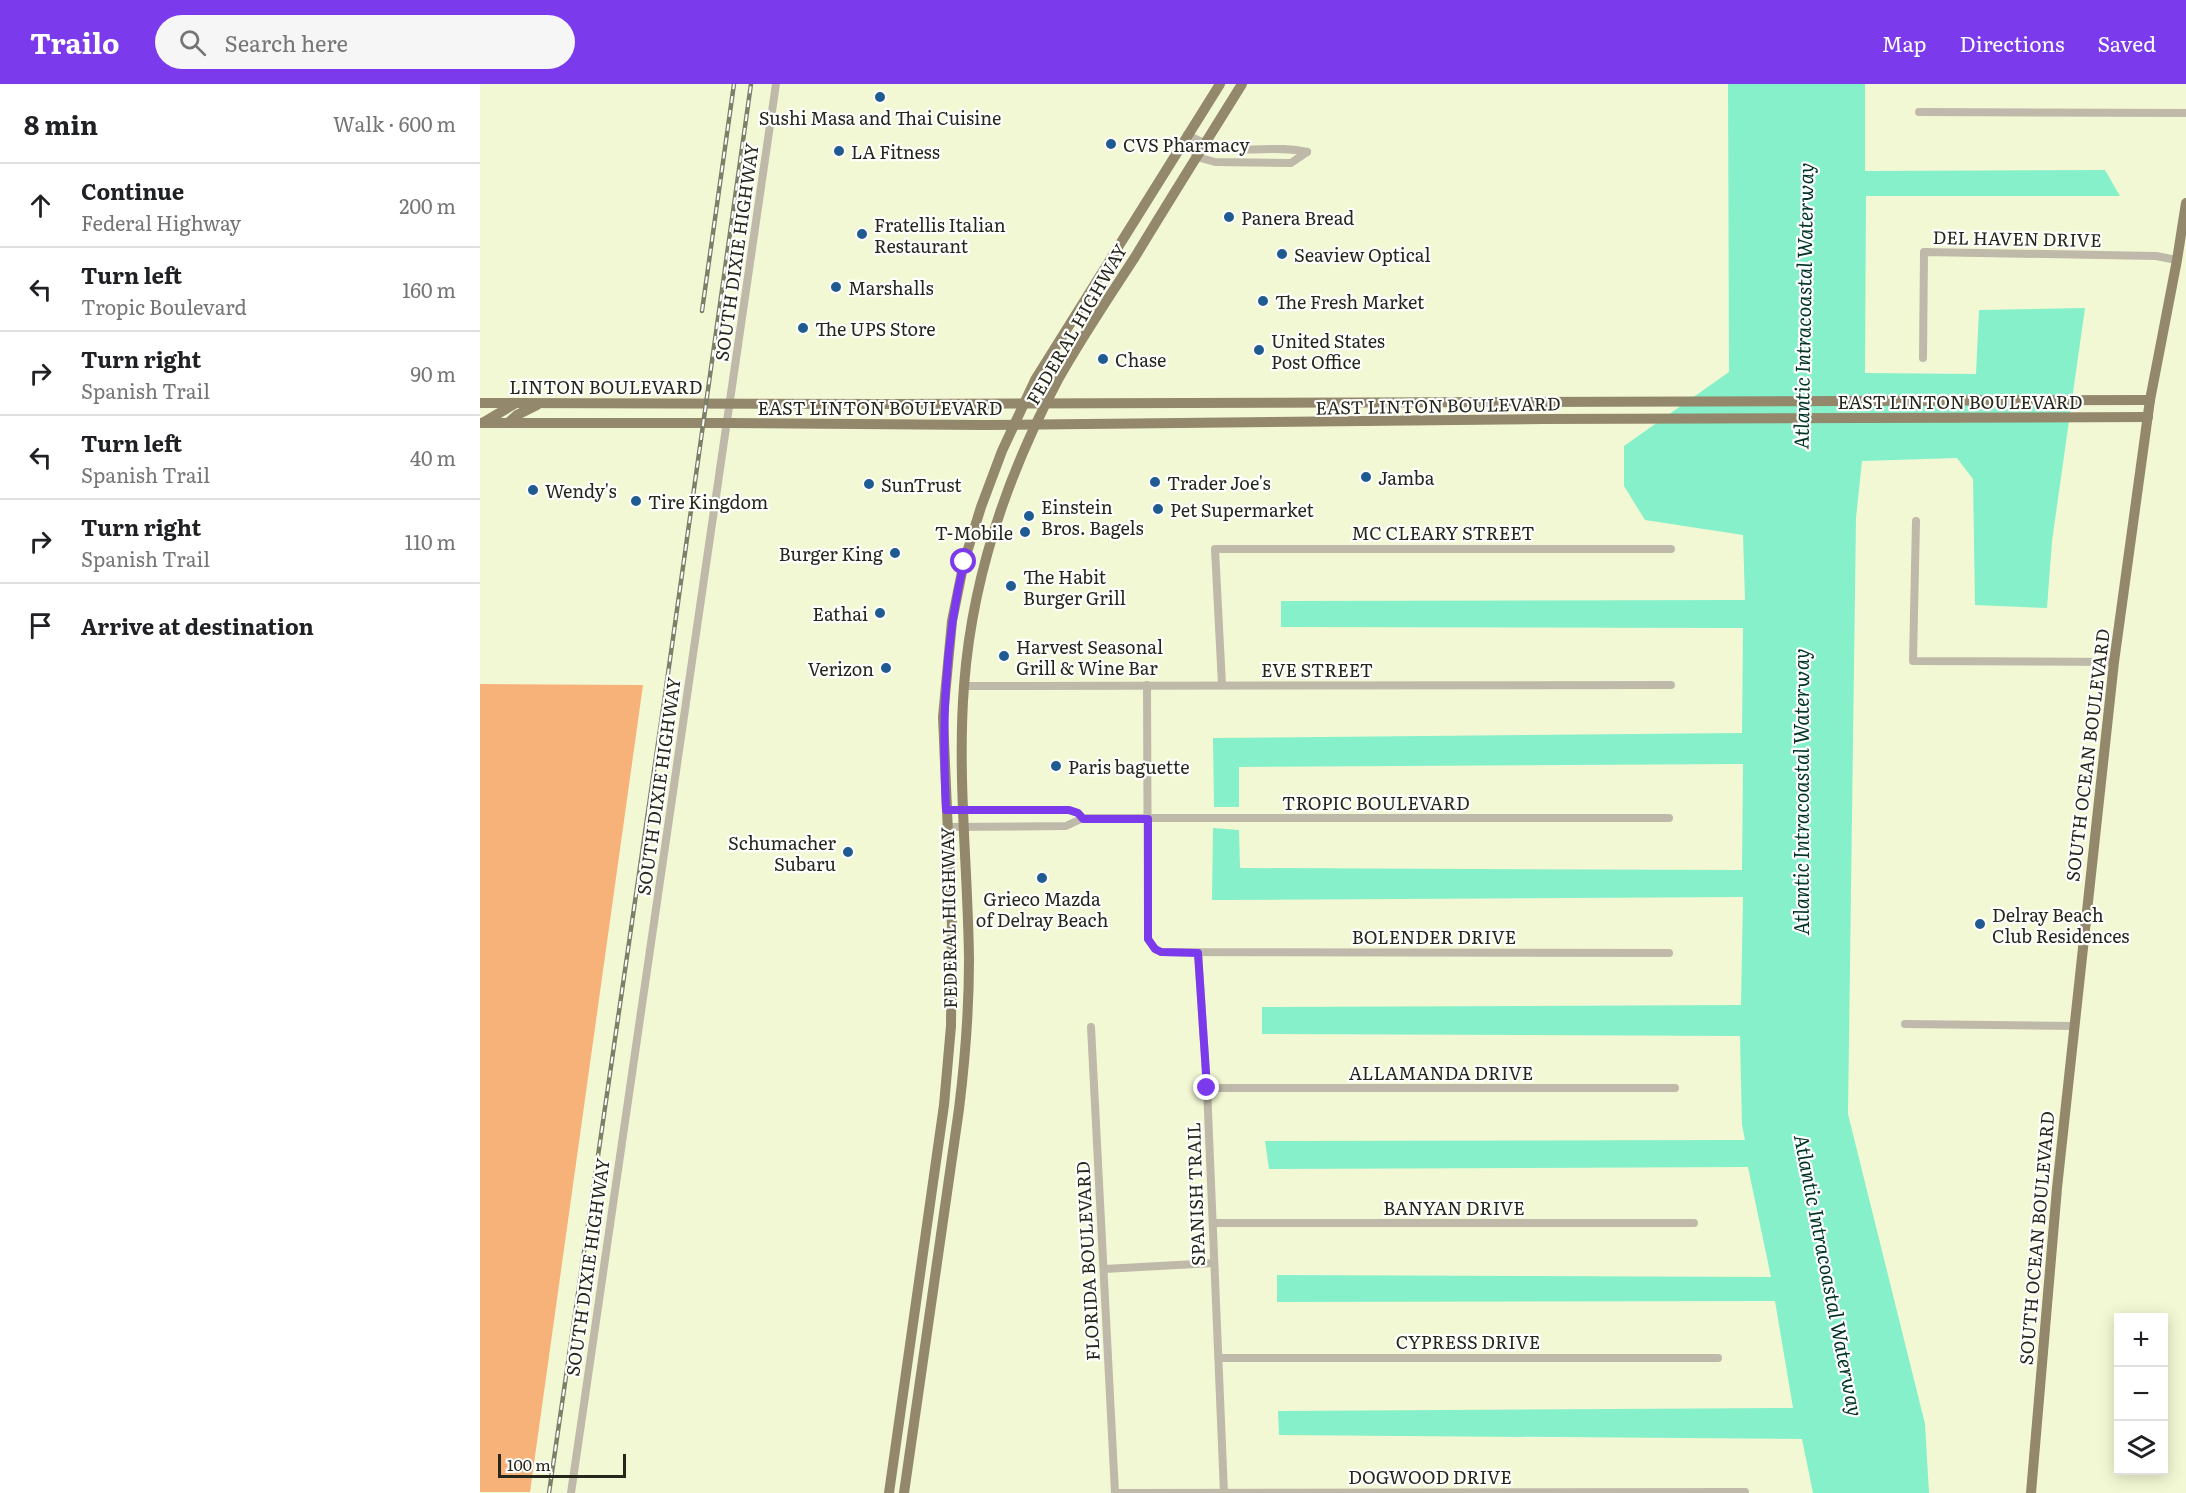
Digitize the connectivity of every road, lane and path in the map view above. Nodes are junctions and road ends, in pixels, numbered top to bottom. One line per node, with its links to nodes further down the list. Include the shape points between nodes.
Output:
1 (776, 84): 17 (street, SOUTH DIXIE HIGHWAY)
2 (1220, 84): 6 (main road, FEDERAL HIGHWAY)
3 (1242, 84): 7 (main road, FEDERAL HIGHWAY)
4 (1919, 112): 5 (street)
5 (2186, 113)
6 (1187, 135): 7 (street); 8 (street); 18 (main road, FEDERAL HIGHWAY, via 1050,354)
7 (1205, 144): 8 (main road, FEDERAL HIGHWAY); 8 (street, via 1307,153 1291,163 1215,162)
8 (1197, 157): 19 (main road, FEDERAL HIGHWAY)
9 (2186, 203): 10 (main road, SOUTH OCEAN BOULEVARD)
10 (2177, 260): 11 (street, DEL HAVEN DRIVE, via 2156,256 1924,252); 12 (main road, SOUTH OCEAN BOULEVARD)
11 (1923, 358)
12 (2150, 399): 13 (main road, EAST LINTON BOULEVARD); 21 (main road, SOUTH OCEAN BOULEVARD)
13 (1336, 402): 19 (main road, EAST LINTON BOULEVARD); 26 (main road)
14 (480, 403): 15 (main road, LINTON BOULEVARD)
15 (516, 403): 16 (main road, LINTON BOULEVARD); 22 (main road)
16 (543, 403): 17 (main road, LINTON BOULEVARD); 23 (main road)
17 (731, 403): 20 (main road, EAST LINTON BOULEVARD); 24 (street, SOUTH DIXIE HIGHWAY)
18 (1024, 403): 19 (main road, EAST LINTON BOULEVARD); 20 (main road, EAST LINTON BOULEVARD); 27 (main road, FEDERAL HIGHWAY)
19 (1047, 403): 28 (main road, FEDERAL HIGHWAY)
20 (867, 404): 25 (main road)
21 (2148, 417): 26 (main road, EAST LINTON BOULEVARD); 31 (main road, SOUTH OCEAN BOULEVARD)
22 (481, 423): 23 (main road, LINTON BOULEVARD)
23 (508, 423): 24 (main road, LINTON BOULEVARD)
24 (728, 423): 25 (main road, EAST LINTON BOULEVARD); 60 (street, SOUTH DIXIE HIGHWAY)
25 (846, 423): 27 (main road, EAST LINTON BOULEVARD)
26 (1336, 423): 28 (main road, EAST LINTON BOULEVARD)
27 (1013, 424): 28 (main road, EAST LINTON BOULEVARD); 36 (main road, FEDERAL HIGHWAY, via 971,537 952,621 943,717)
28 (1037, 424): 35 (main road, FEDERAL HIGHWAY, via 987,550)
29 (1916, 521): 31 (street, via 1913,661)
30 (1671, 549): 33 (street, MC CLEARY STREET, via 1215,549)
31 (2114, 662): 48 (main road, SOUTH OCEAN BOULEVARD)
32 (1147, 685): 33 (street, EVE STREET); 35 (street, EVE STREET); 40 (street)
33 (1222, 685): 34 (street, EVE STREET)
34 (1671, 685)
35 (964, 686): 37 (main road, FEDERAL HIGHWAY)
36 (946, 810): 37 (street, TROPIC BOULEVARD); 41 (main road, FEDERAL HIGHWAY)
37 (962, 811): 39 (street, TROPIC BOULEVARD, via 1069,810); 42 (main road, FEDERAL HIGHWAY)
38 (1669, 818): 40 (street, TROPIC BOULEVARD)
39 (1083, 819): 40 (street, TROPIC BOULEVARD); 42 (street, TROPIC BOULEVARD, via 1066,826)
40 (1148, 819): 43 (street, via 1148,939 1161,952)
41 (947, 827): 42 (street, TROPIC BOULEVARD); 45 (main road, FEDERAL HIGHWAY)
42 (963, 827): 47 (main road, FEDERAL HIGHWAY, via 969,961)
43 (1198, 953): 44 (street, BOLENDER DRIVE); 50 (street, SPANISH TRAIL)
44 (1669, 953)
45 (952, 1009): 47 (main road); 61 (main road, FEDERAL HIGHWAY, via 944,1105)
46 (1905, 1024): 48 (street)
47 (966, 1025): 62 (main road, FEDERAL HIGHWAY, via 959,1108)
48 (2073, 1026): 65 (main road, SOUTH OCEAN BOULEVARD)
49 (1091, 1027): 55 (street, FLORIDA BOULEVARD)
50 (1207, 1088): 51 (street, ALLAMANDA DRIVE); 52 (street, SPANISH TRAIL)
51 (1675, 1088)
52 (1213, 1223): 53 (street, BANYAN DRIVE); 54 (street, SPANISH TRAIL)
53 (1694, 1223)
54 (1215, 1263): 55 (street); 56 (street, SPANISH TRAIL)
55 (1104, 1269): 63 (street, FLORIDA BOULEVARD)
56 (1219, 1358): 57 (street, CYPRESS DRIVE); 58 (street, SPANISH TRAIL)
57 (1718, 1358)
58 (1224, 1492): 63 (street, DOGWOOD DRIVE); 64 (street, DOGWOOD DRIVE)
59 (1744, 1492): 64 (street, DOGWOOD DRIVE)
60 (571, 1493)
61 (889, 1493)
62 (904, 1493)
63 (1115, 1493)
64 (1407, 1493)
65 (2031, 1493)

